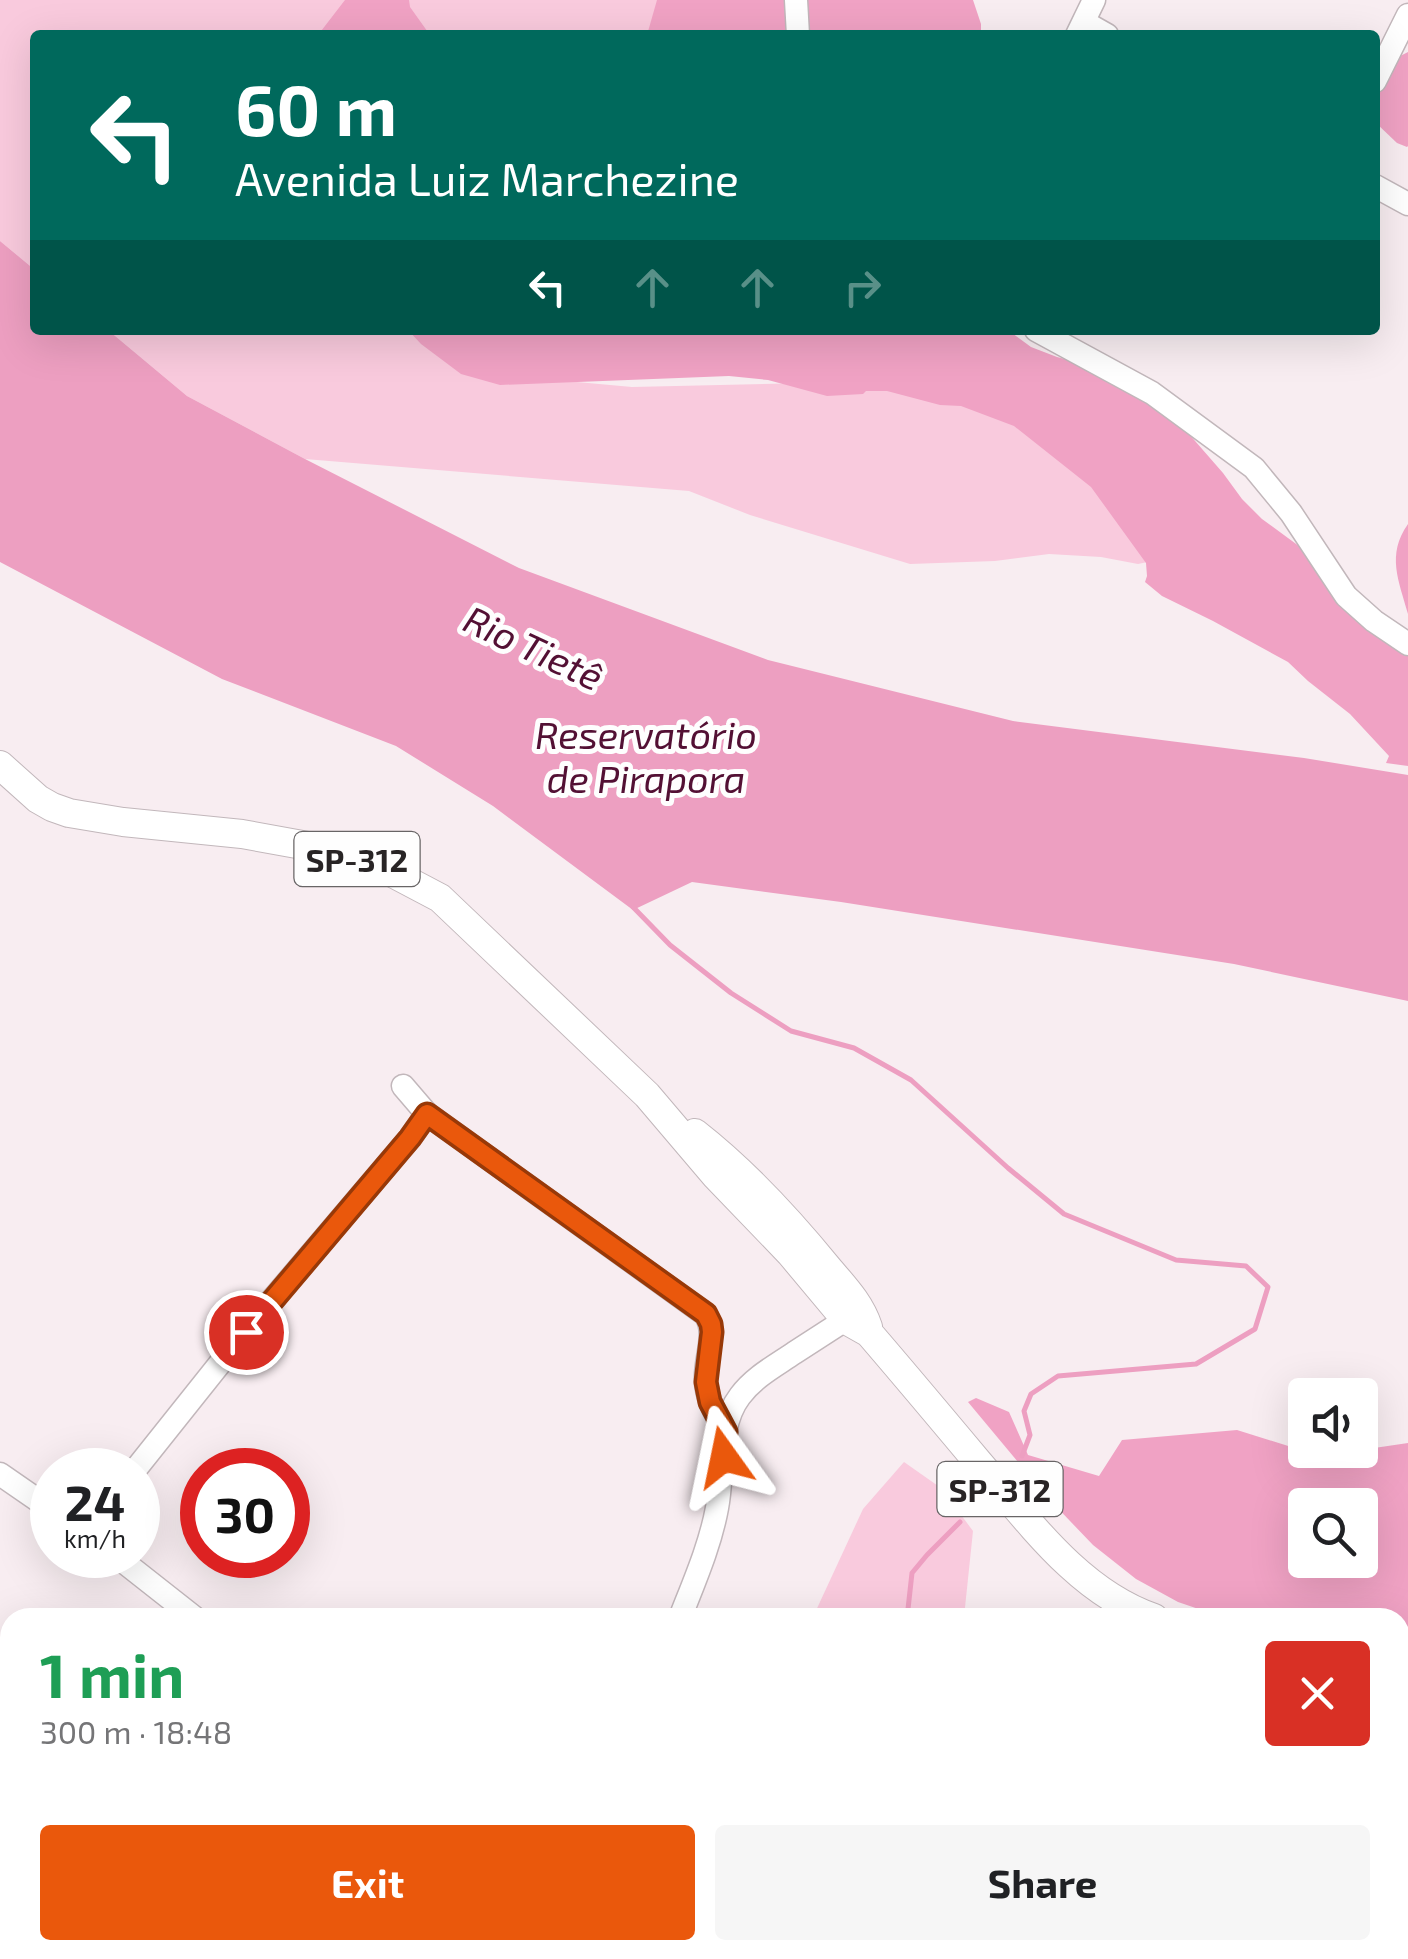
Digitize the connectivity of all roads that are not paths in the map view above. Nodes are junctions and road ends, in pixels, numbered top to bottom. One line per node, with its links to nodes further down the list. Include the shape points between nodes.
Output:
1 (796, 0): 5 (street)
2 (1094, 0): 4 (street)
3 (1408, 15): 6 (street)
4 (1080, 29)
5 (798, 30)
6 (1380, 70)
7 (1380, 189): 8 (street)
8 (1408, 204)
9 (1045, 335): 10 (street, via 1152,393 1254,468 1346,596)
10 (1408, 644)
11 (0, 765): 14 (main road, SP-312, via 38,799 69,813 330,850 440,898 647,1095)
12 (403, 1086): 13 (street)
13 (427, 1114): 15 (street, via 706,1314 712,1332 706,1382); 16 (street)
14 (859, 1321): 15 (street, via 762,1374 732,1410); 22 (main road, SP-312, via 1026,1520 1076,1570)
15 (726, 1432): 21 (street, via 718,1507)
16 (154, 1448)
17 (0, 1474): 18 (street)
18 (30, 1495)
19 (144, 1578): 20 (street)
20 (182, 1608)
21 (684, 1608)
22 (1134, 1608)

